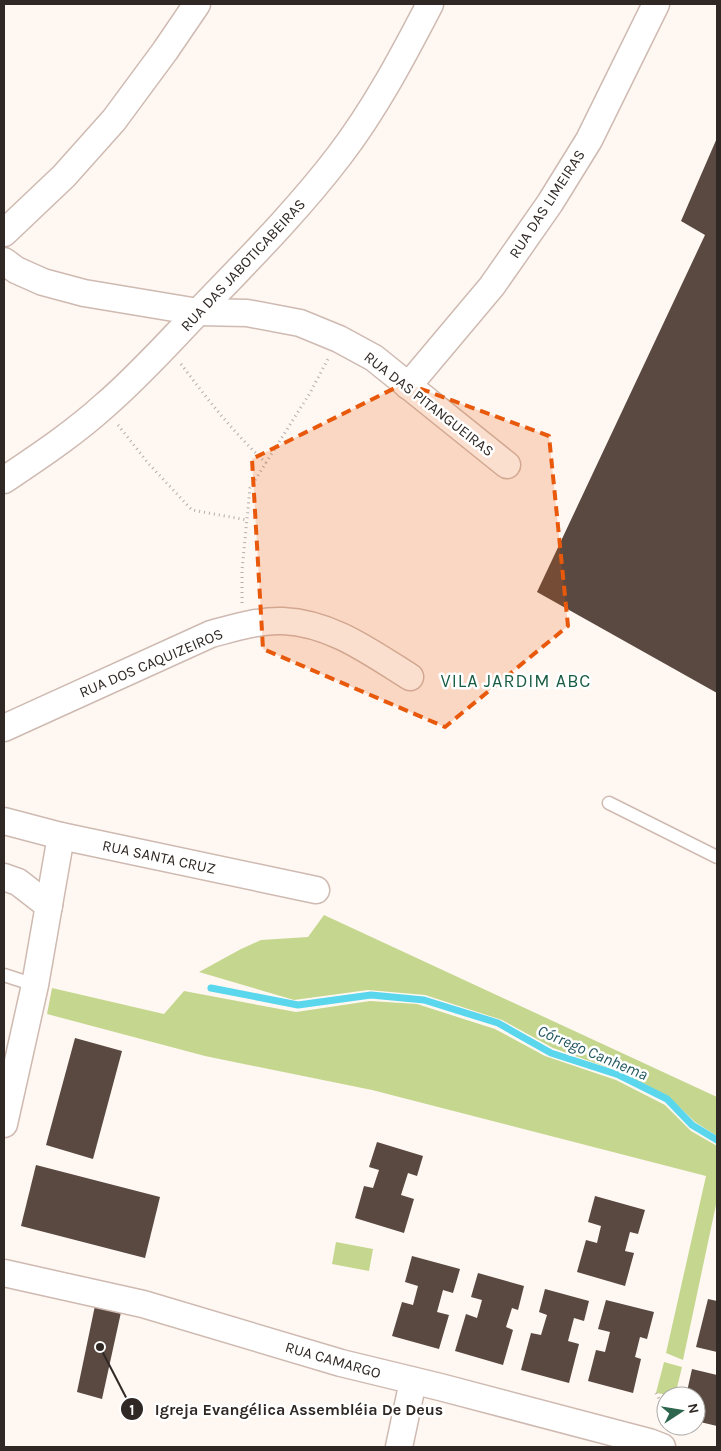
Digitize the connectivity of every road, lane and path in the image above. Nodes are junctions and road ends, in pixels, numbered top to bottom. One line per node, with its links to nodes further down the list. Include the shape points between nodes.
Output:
1 (197, 4): 4 (street, via 114,120 64,176)
2 (430, 4): 6 (street, RUA DAS JABOTICABEIRAS, via 400,63 340,155 270,237)
3 (656, 4): 9 (street, RUA DAS LIMEIRAS, via 589,140 550,203 492,286)
4 (4, 232)
5 (4, 261): 6 (street, RUA DAS PITANGUEIRAS, via 43,282 84,293)
6 (198, 312): 7 (street, RUA DAS PITANGUEIRAS, via 247,313 300,323); 8 (street, RUA DAS JABOTICABEIRAS)
7 (339, 339): 9 (street, RUA DAS PITANGUEIRAS, via 374,358); 11 (path)
8 (168, 345): 10 (street, RUA DAS JABOTICABEIRAS); 11 (path, via 201,391)
9 (408, 386): 12 (street, RUA DAS PITANGUEIRAS)
10 (103, 407): 13 (street, RUA DAS JABOTICABEIRAS); 14 (path, via 148,463 192,510)
11 (266, 463): 14 (path, via 250,488)
12 (508, 464)
13 (4, 480)
14 (247, 520): 15 (path, via 242,570)
15 (242, 625): 16 (street, RUA DOS CAQUIZEIROS, via 282,621 316,626 350,639); 17 (street, RUA DOS CAQUIZEIROS, via 211,634)
16 (410, 677)
17 (4, 728)
18 (609, 803): 21 (lane)
19 (4, 821): 20 (street, RUA SANTA CRUZ)
20 (61, 836): 23 (street, RUA SANTA CRUZ); 24 (street)
21 (717, 857)
22 (4, 877): 24 (street, via 18,882)
23 (316, 890)
24 (49, 906): 26 (street)
25 (4, 975): 26 (lane)
26 (35, 985): 27 (street)
27 (4, 1124)
28 (4, 1273): 29 (street, RUA CAMARGO, via 143,1304)
29 (413, 1382): 30 (street, RUA CAMARGO); 31 (street)
30 (653, 1446)
31 (399, 1447)

